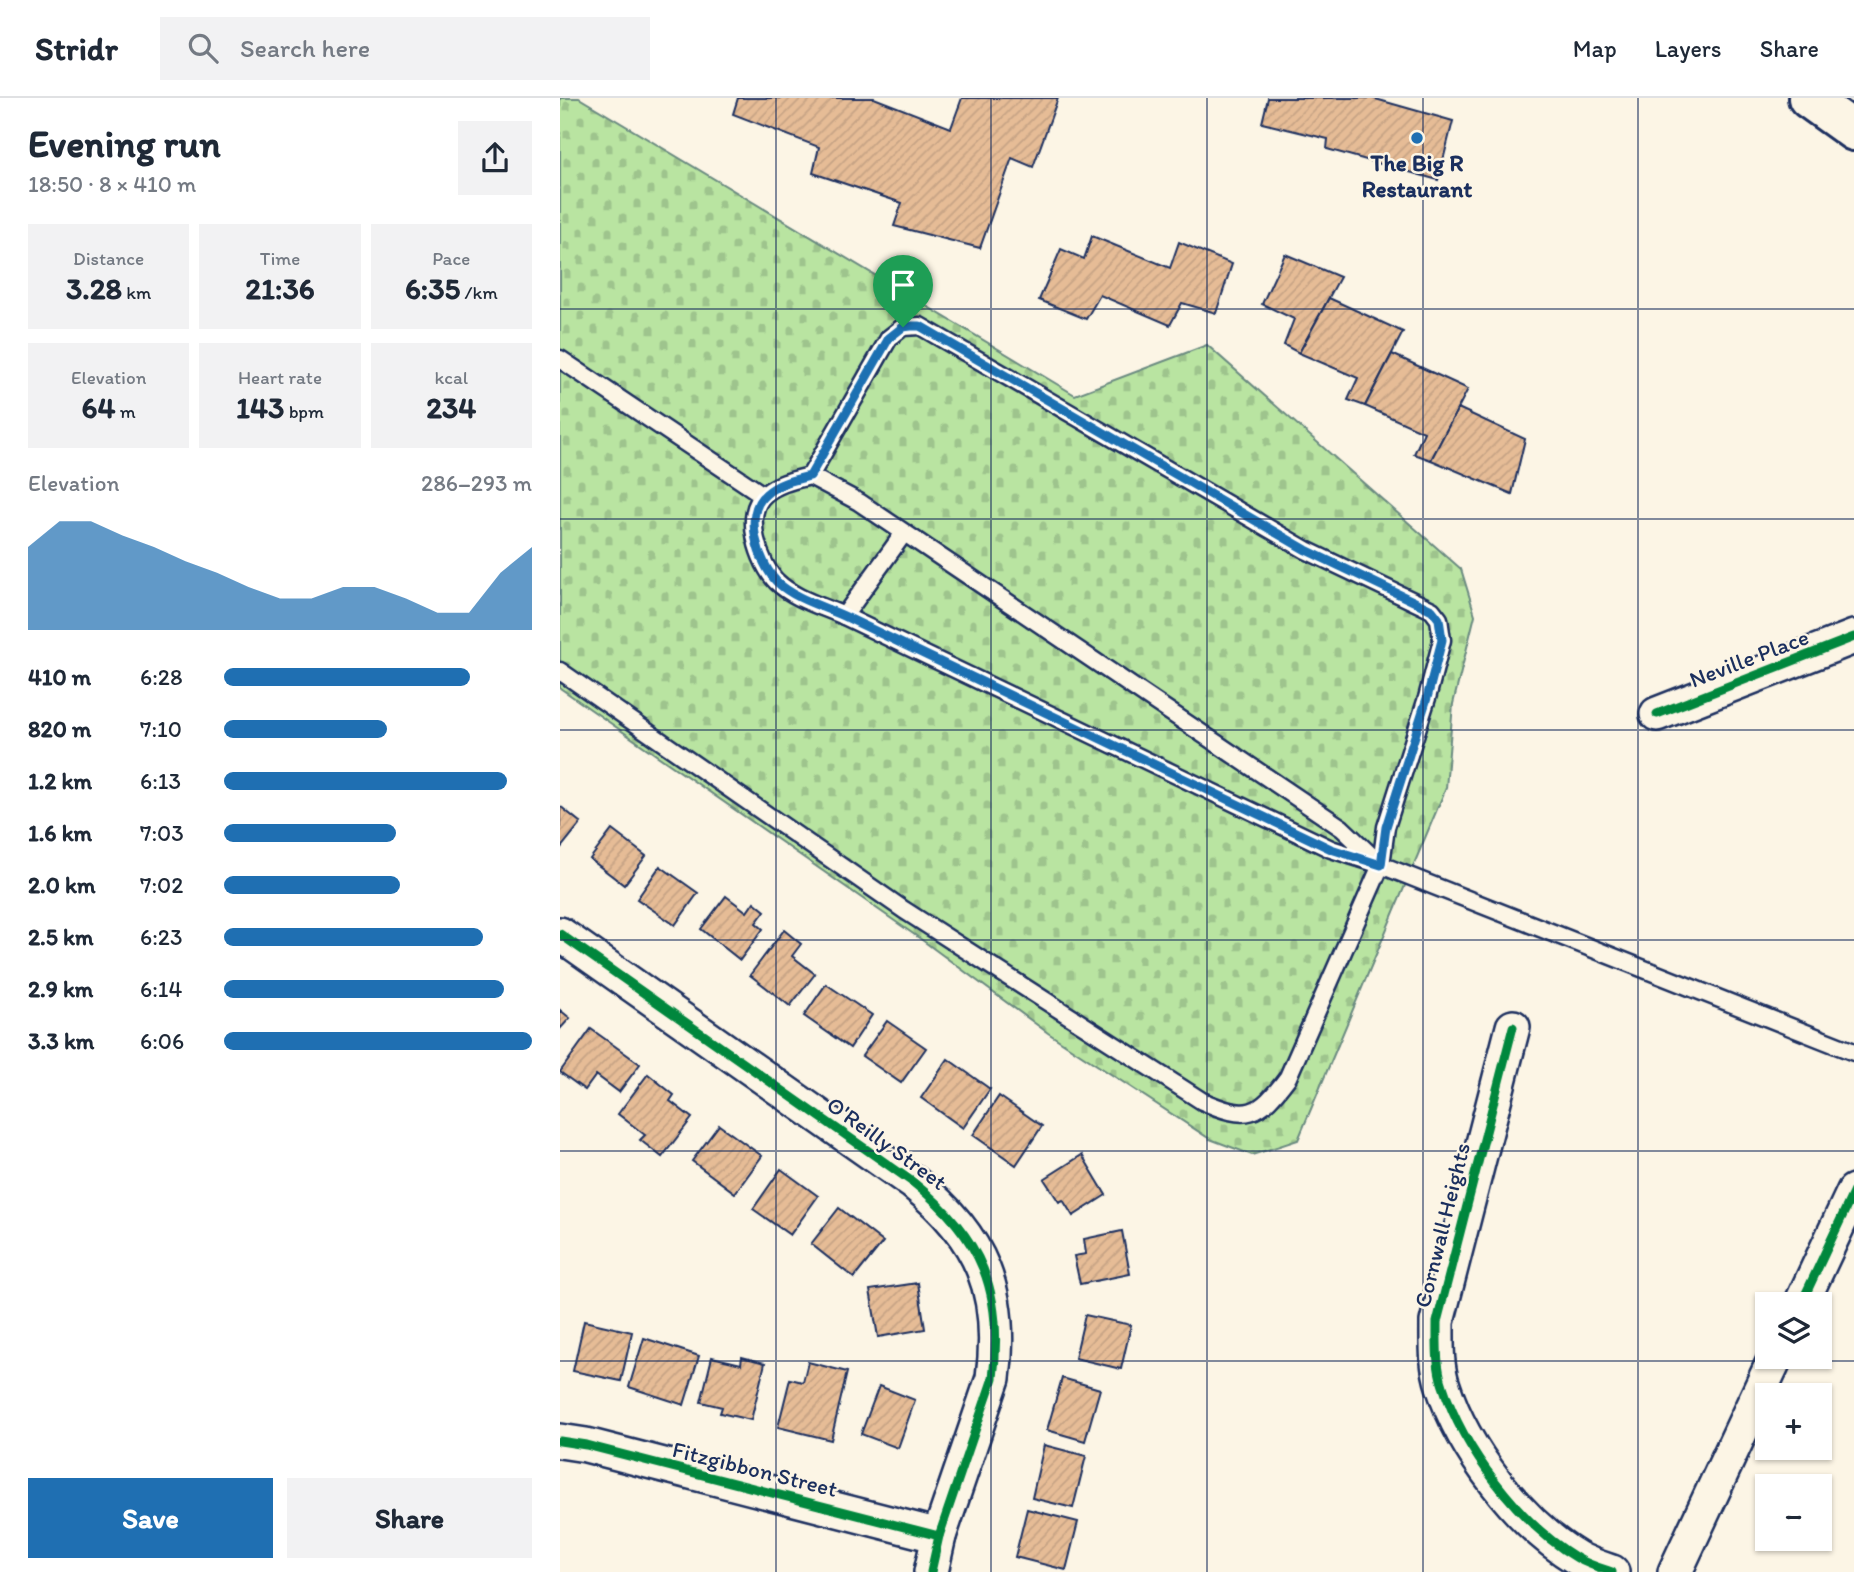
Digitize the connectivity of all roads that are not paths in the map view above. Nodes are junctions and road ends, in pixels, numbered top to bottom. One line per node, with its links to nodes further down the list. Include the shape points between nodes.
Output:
1 (1808, 98): 2 (street)
2 (1854, 131)
3 (560, 359): 5 (lane)
4 (810, 476): 5 (lane, via 785,482); 6 (lane); 11 (lane, via 889,338 903,327 920,326 1306,550 1432,610 1439,619 1442,640 1386,827)
5 (763, 495): 7 (lane, via 755,515 755,538 762,560 794,594)
6 (904, 533): 7 (lane); 11 (lane, via 1342,828)
7 (844, 616): 11 (lane, via 1331,849)
8 (1854, 637): 10 (street, Neville Place)
9 (560, 671): 11 (lane, via 904,910 1202,1101 1226,1111 1248,1114 1270,1101 1288,1077)
10 (1657, 714)
11 (1381, 865): 14 (lane)
12 (560, 934): 19 (street, O'Reilly Street, via 935,1199 971,1244 992,1298 996,1352 993,1378)
13 (1513, 1027): 21 (street, Cornwall Heights, via 1437,1322 1436,1353 1443,1386 1473,1448 1510,1500 1578,1559)
14 (1854, 1052)
15 (1854, 1191): 16 (street)
16 (1807, 1292)
17 (1770, 1369): 22 (street)
18 (560, 1441): 19 (street, Fitzgibbon Street)
19 (939, 1536): 20 (street, O'Reilly Street)
20 (931, 1572)
21 (1612, 1572)
22 (1675, 1572)

